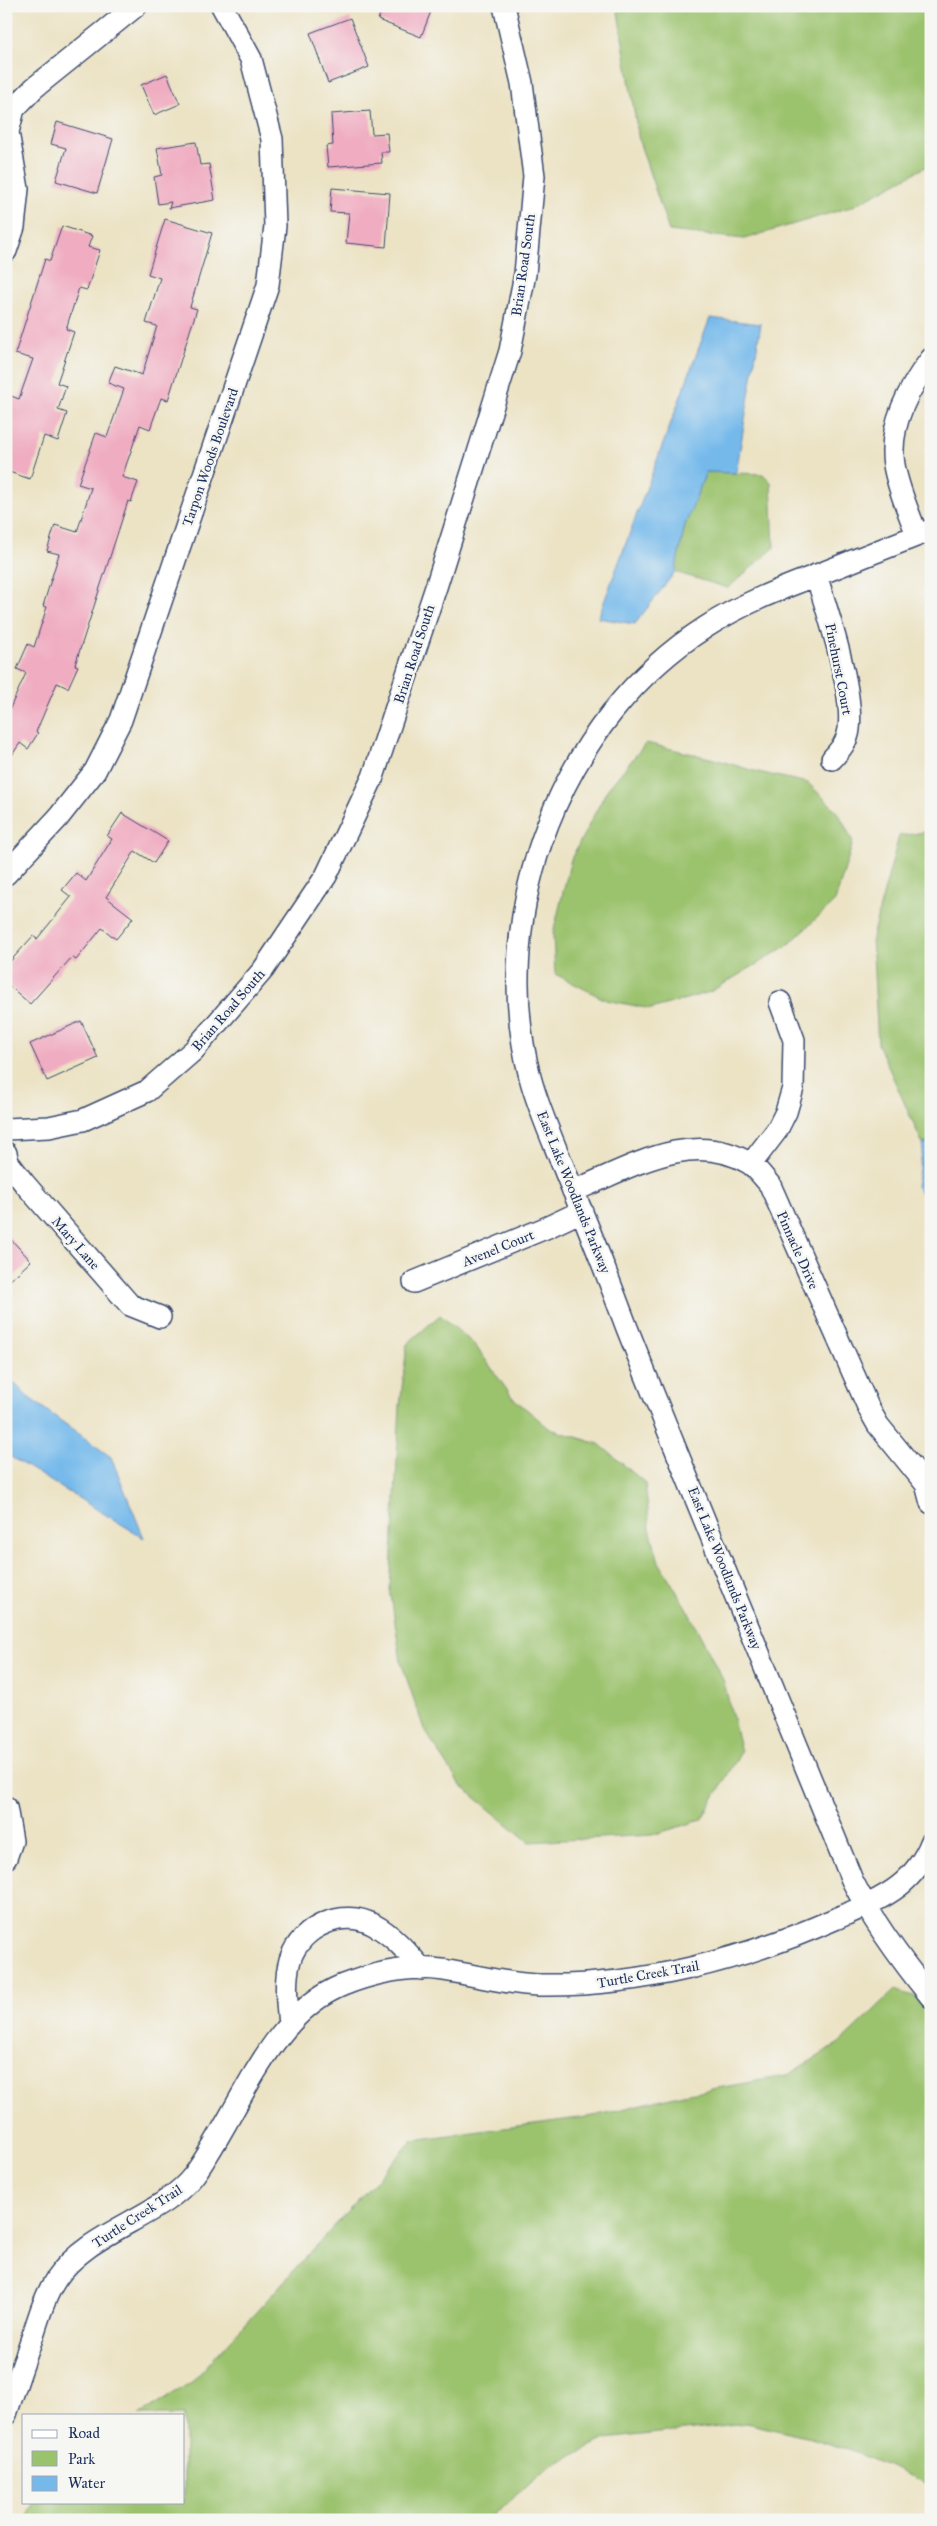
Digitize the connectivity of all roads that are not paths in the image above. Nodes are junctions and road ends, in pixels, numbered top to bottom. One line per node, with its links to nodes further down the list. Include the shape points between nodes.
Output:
1 (136, 6): 4 (street, via 34,88 14,109 8,132 18,189 14,227)
2 (222, 6): 9 (street, Tarpon Woods Boulevard, via 251,59 272,139 275,226 268,285 121,720 95,771 58,818)
3 (504, 6): 11 (street, Brian Road South, via 522,83 534,176 525,274 510,351 373,777 326,876 263,970 194,1050 147,1091 83,1120 49,1127)
4 (6, 251)
5 (931, 359): 6 (street, via 902,406 893,448 894,466)
6 (924, 533): 7 (street, East Lake Woodlands Parkway)
7 (816, 575): 8 (street, Pinehurst Court, via 847,695 849,730 844,745); 14 (street, East Lake Woodlands Parkway, via 756,598 710,624 631,689 584,753 562,791 544,834 523,912 518,956 519,1005 530,1076)
8 (832, 759)
9 (6, 874)
10 (780, 1002): 13 (street, via 794,1040 793,1088 777,1130)
11 (6, 1129)
12 (6, 1153): 17 (street, Mary Lane, via 8,1162 24,1183 130,1306)
13 (751, 1164): 14 (street, Pinnacle Drive, via 703,1147 674,1150); 18 (street, Pinnacle Drive, via 770,1185 869,1409 926,1484)
14 (574, 1191): 15 (street, East Lake Woodlands Parkway)
15 (582, 1211): 16 (street, Avenel Court); 22 (street, East Lake Woodlands Parkway, via 653,1393)
16 (414, 1282)
17 (160, 1318)
18 (931, 1503)
19 (6, 1807): 21 (street, via 12,1841)
20 (931, 1843): 22 (street, via 917,1868 899,1886)
21 (6, 1858)
22 (865, 1906): 23 (street, Turtle Creek Trail, via 784,1941 702,1965 592,1984 536,1985); 24 (street, East Lake Woodlands Parkway)
23 (422, 1969): 25 (street, Turtle Creek Trail, via 401,1970 340,1986 307,2006); 25 (street, via 385,1932 364,1920 336,1920 317,1925 290,1959 286,1993)
24 (931, 1997)
25 (289, 2024): 26 (street, Turtle Creek Trail, via 183,2187 78,2254 55,2281 43,2304)
26 (6, 2414)

